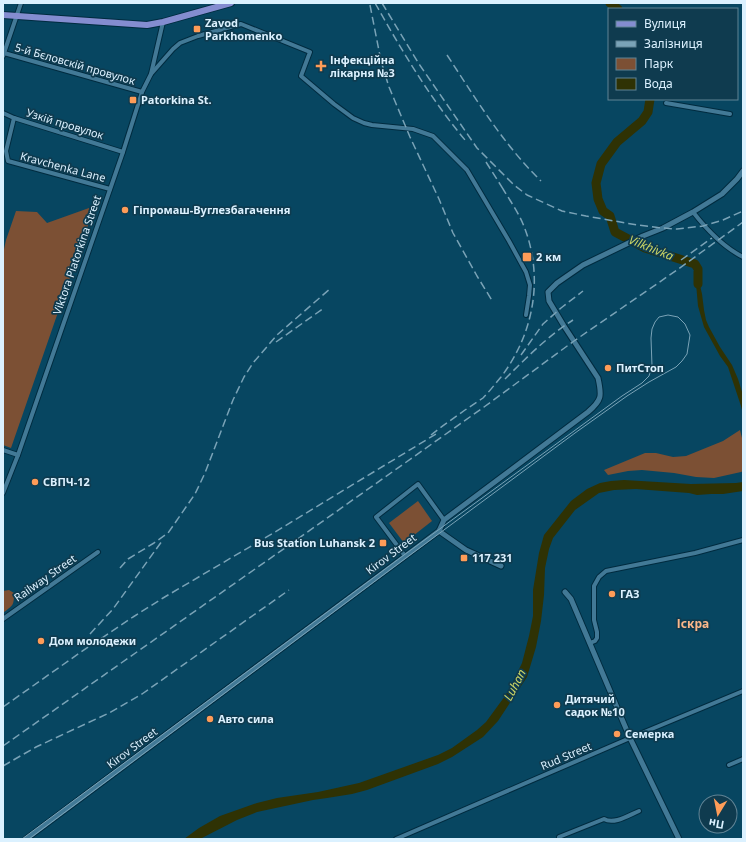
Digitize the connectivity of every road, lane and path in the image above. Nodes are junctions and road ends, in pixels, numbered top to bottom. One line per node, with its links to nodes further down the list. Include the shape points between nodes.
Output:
1 (21, 3): 4 (street)
2 (231, 3): 5 (main road)
3 (3, 15): 4 (main road)
4 (17, 16): 5 (main road, via 147,25); 6 (street)
5 (163, 22): 7 (street, Viktora Piatorkina Street)
6 (3, 54): 8 (street, 5-й Бєловскій провулок)
7 (151, 74): 8 (street, Viktora Piatorkina Street); 19 (street, via 180,43 241,24 310,52 302,76 334,104 364,123 413,129 433,136 467,170 526,272 530,285)
8 (142, 92): 13 (street, Viktora Piatorkina Street)
9 (666, 103): 11 (street)
10 (3, 113): 12 (street, Узкій провулок)
11 (730, 114)
12 (14, 118): 13 (street, Узкій провулок); 15 (street, Kravchenka Lane, via 6,151 8,161)
13 (123, 152): 15 (street, Viktora Piatorkina Street)
14 (743, 170): 16 (street, via 722,194)
15 (110, 189): 21 (street, Viktora Piatorkina Street)
16 (693, 212): 18 (street, via 726,247); 23 (street, Kirov Street, via 583,265 548,292 549,301 598,378 598,403)
17 (743, 251): 18 (street)
18 (741, 256)
19 (526, 315)
20 (3, 450): 21 (street)
21 (18, 455): 22 (street, Viktora Piatorkina Street)
22 (3, 493)
23 (444, 520): 24 (street, Kirov Street); 27 (street, via 418,484 376,516)
24 (439, 531): 27 (street, Kirov Street); 28 (street, via 466,550)
25 (743, 540): 31 (street, via 606,572 599,577 594,586 597,638)
26 (98, 552): 30 (street, Railway Street)
27 (405, 556): 38 (street, Kirov Street)
28 (501, 566)
29 (565, 592): 31 (street, via 571,598)
30 (3, 619)
31 (590, 643): 33 (street)
32 (743, 691): 33 (street, Rud Street)
33 (630, 738): 37 (street, Rud Street); 42 (street)
34 (743, 759): 35 (street)
35 (729, 765)
36 (639, 811): 41 (street, via 613,822 604,819)
37 (406, 834): 39 (street, Rud Street); 40 (street)
38 (26, 839)
39 (396, 839)
40 (408, 839)
41 (559, 839)
42 (679, 839)

